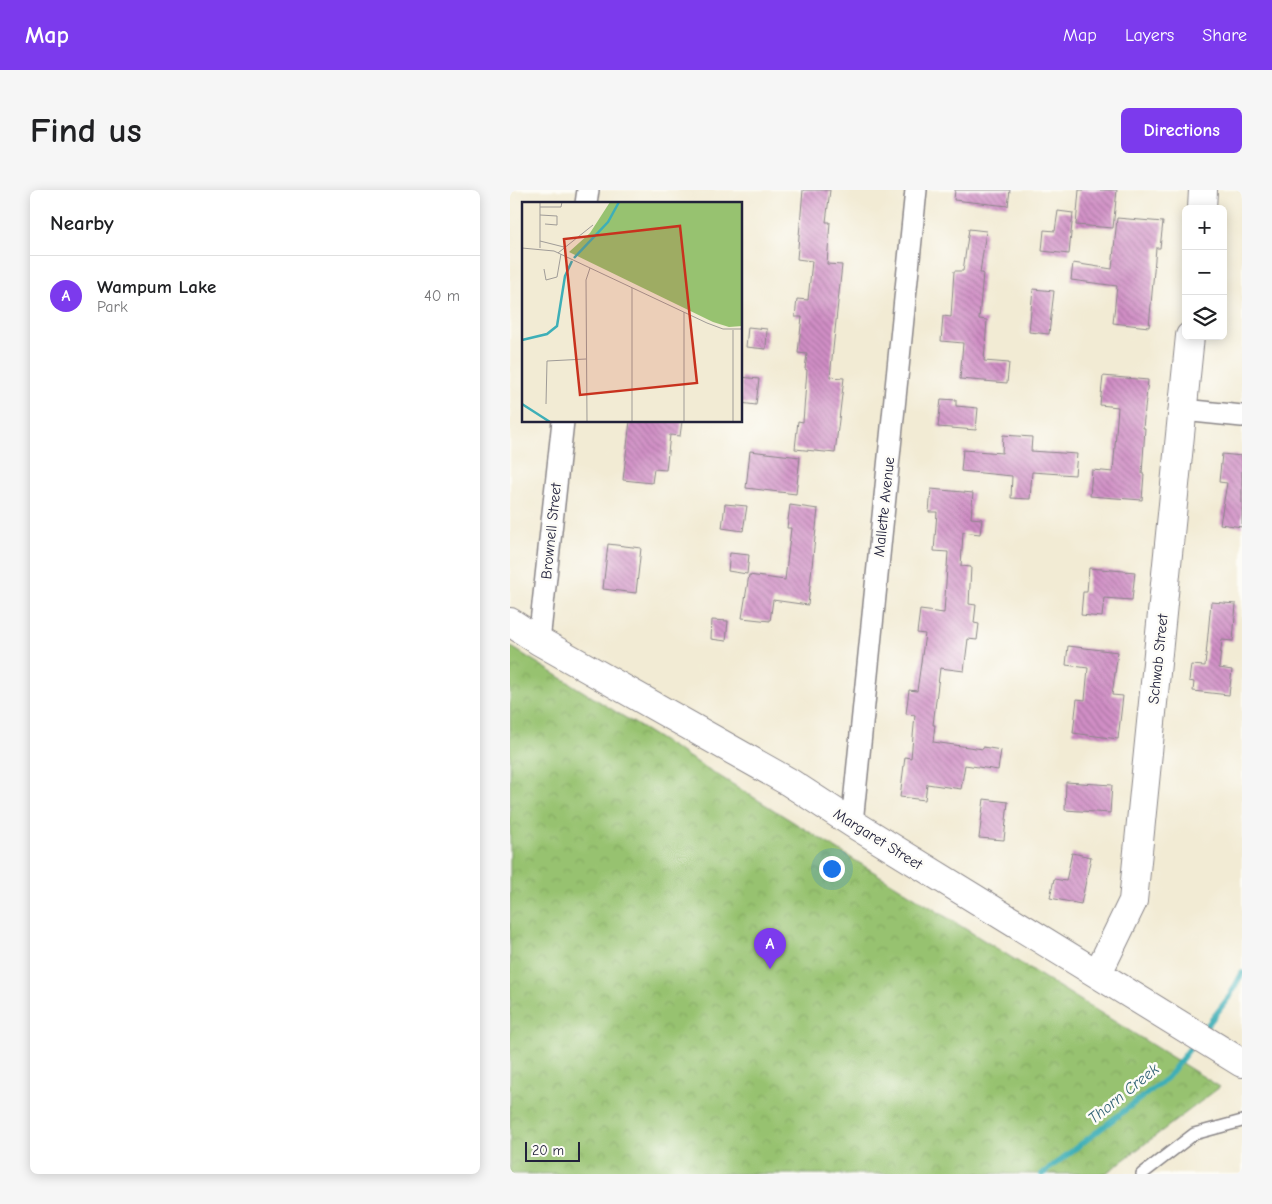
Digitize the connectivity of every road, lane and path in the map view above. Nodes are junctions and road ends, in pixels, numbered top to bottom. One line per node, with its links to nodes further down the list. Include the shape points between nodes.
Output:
1 (916, 190): 10 (street, Mallette Avenue)
2 (1203, 190): 3 (street)
3 (1202, 205)
4 (1190, 340): 5 (street, Schwab Street)
5 (1183, 410): 6 (street); 11 (street, Schwab Street, via 1134,900)
6 (1242, 416)
7 (563, 422): 9 (street, Brownell Street)
8 (510, 622): 9 (street, Margaret Street)
9 (539, 641): 10 (street, Margaret Street, via 789,782)
10 (852, 823): 11 (street, Margaret Street)
11 (1098, 973): 12 (street, Margaret Street)
12 (1239, 1061)
13 (1242, 1121): 14 (lane, via 1194,1134)
14 (1142, 1174)

